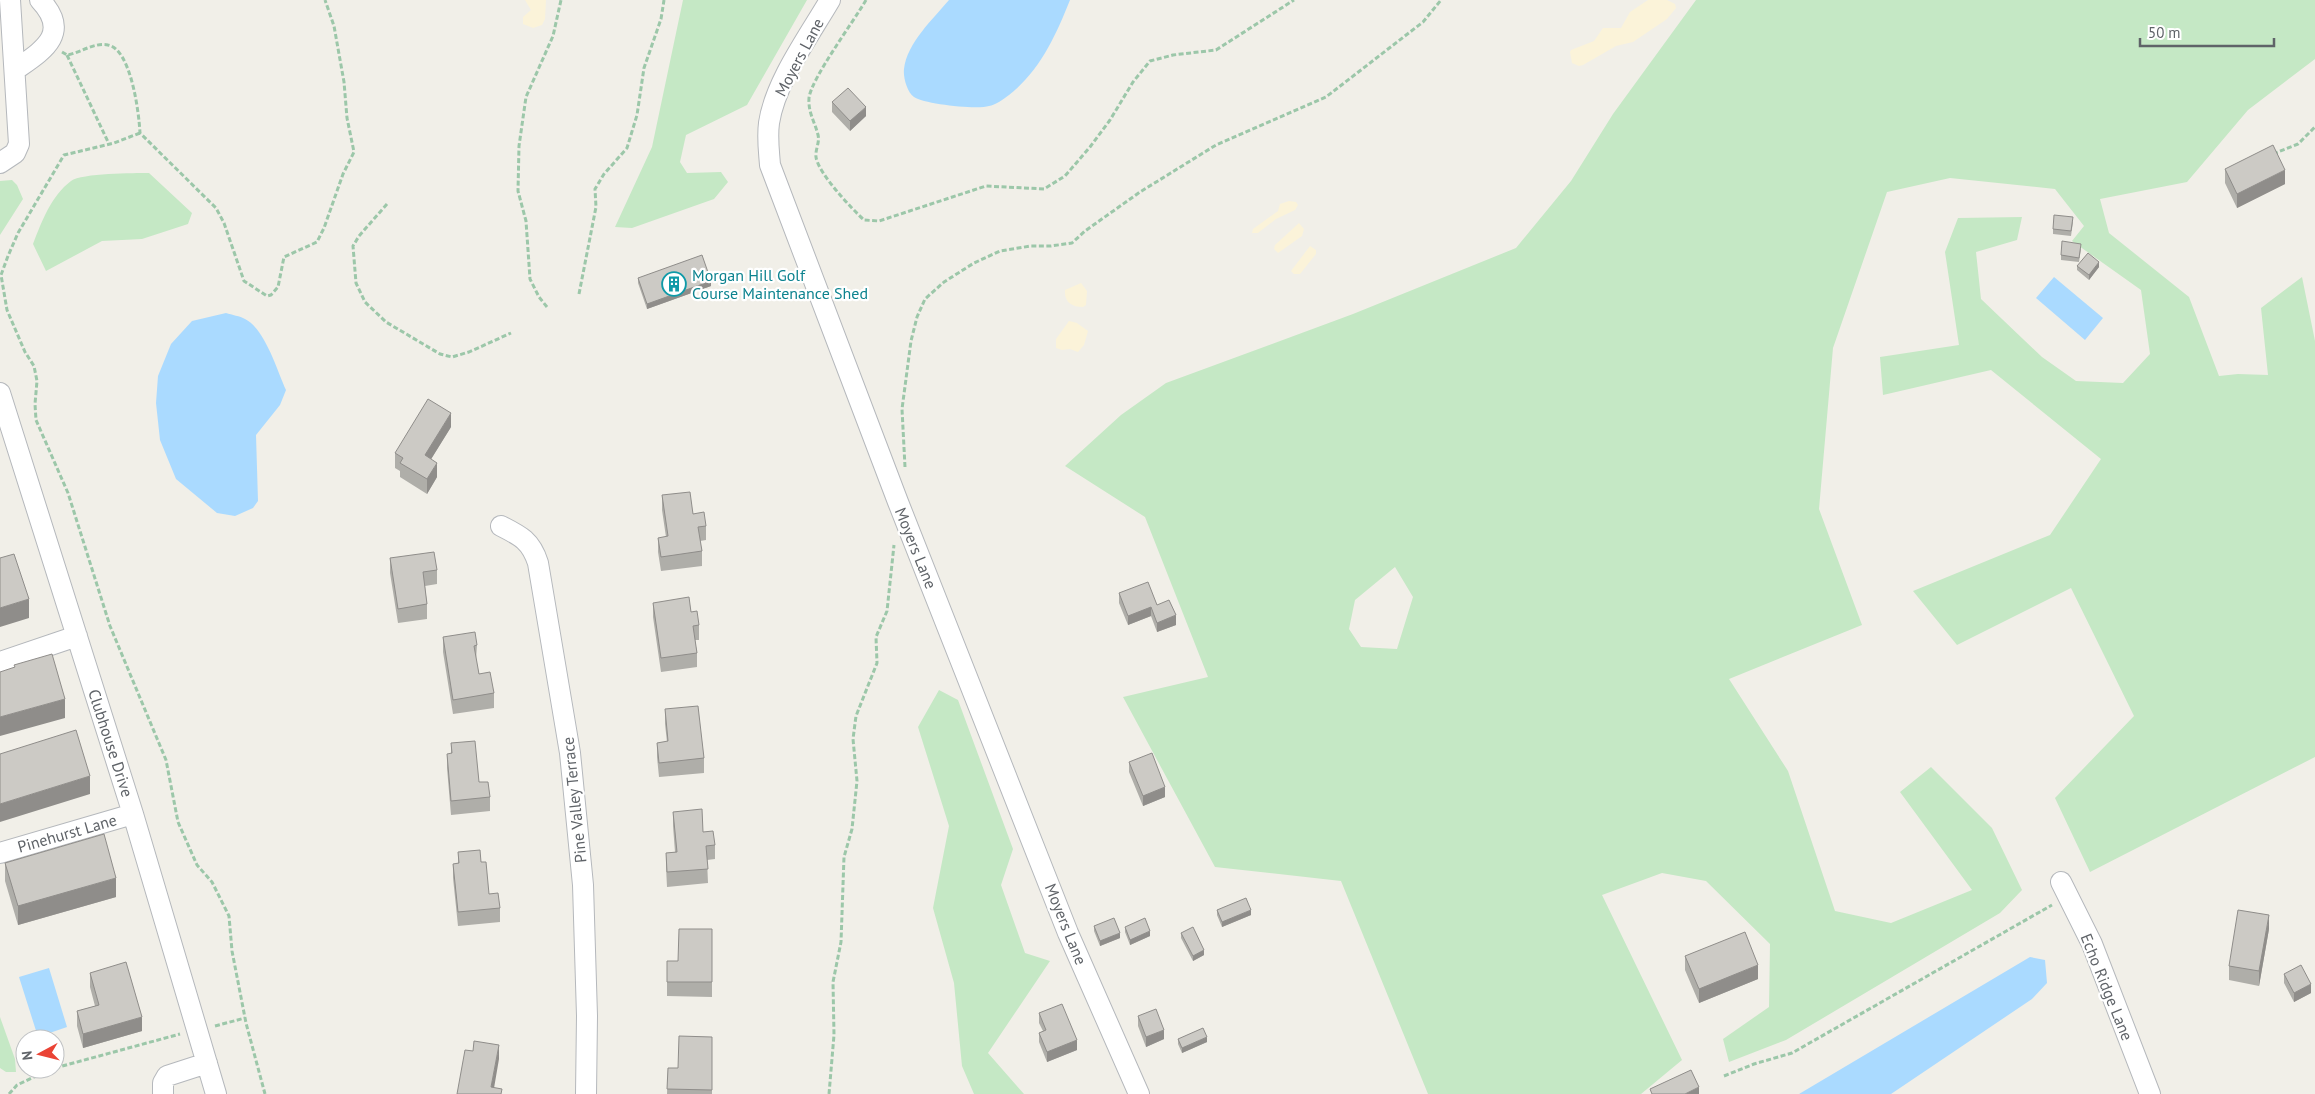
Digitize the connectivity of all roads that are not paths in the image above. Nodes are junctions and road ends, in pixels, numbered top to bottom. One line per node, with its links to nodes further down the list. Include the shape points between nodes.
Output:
1 (10, 0): 4 (street)
2 (40, 0): 4 (street, via 49,10 54,26 49,42)
3 (830, 0): 17 (street, Moyers Lane, via 778,94 770,122 770,166 1068,933)
4 (15, 70): 5 (street, via 20,144 15,153)
5 (0, 163)
6 (0, 393): 8 (street, Clubhouse Drive)
7 (501, 526): 16 (street, Pine Valley Terrace, via 534,548 570,753 583,885)
8 (77, 636): 9 (street); 10 (street, Clubhouse Drive)
9 (0, 662)
10 (133, 814): 11 (street, Pinehurst Lane); 13 (street, Clubhouse Drive)
11 (0, 853)
12 (2065, 889): 18 (street, Echo Ridge Lane, via 2092,944)
13 (207, 1063): 14 (street, via 166,1076); 15 (street, Clubhouse Drive)
14 (163, 1094)
15 (216, 1094)
16 (586, 1094)
17 (1139, 1094)
18 (2150, 1094)

